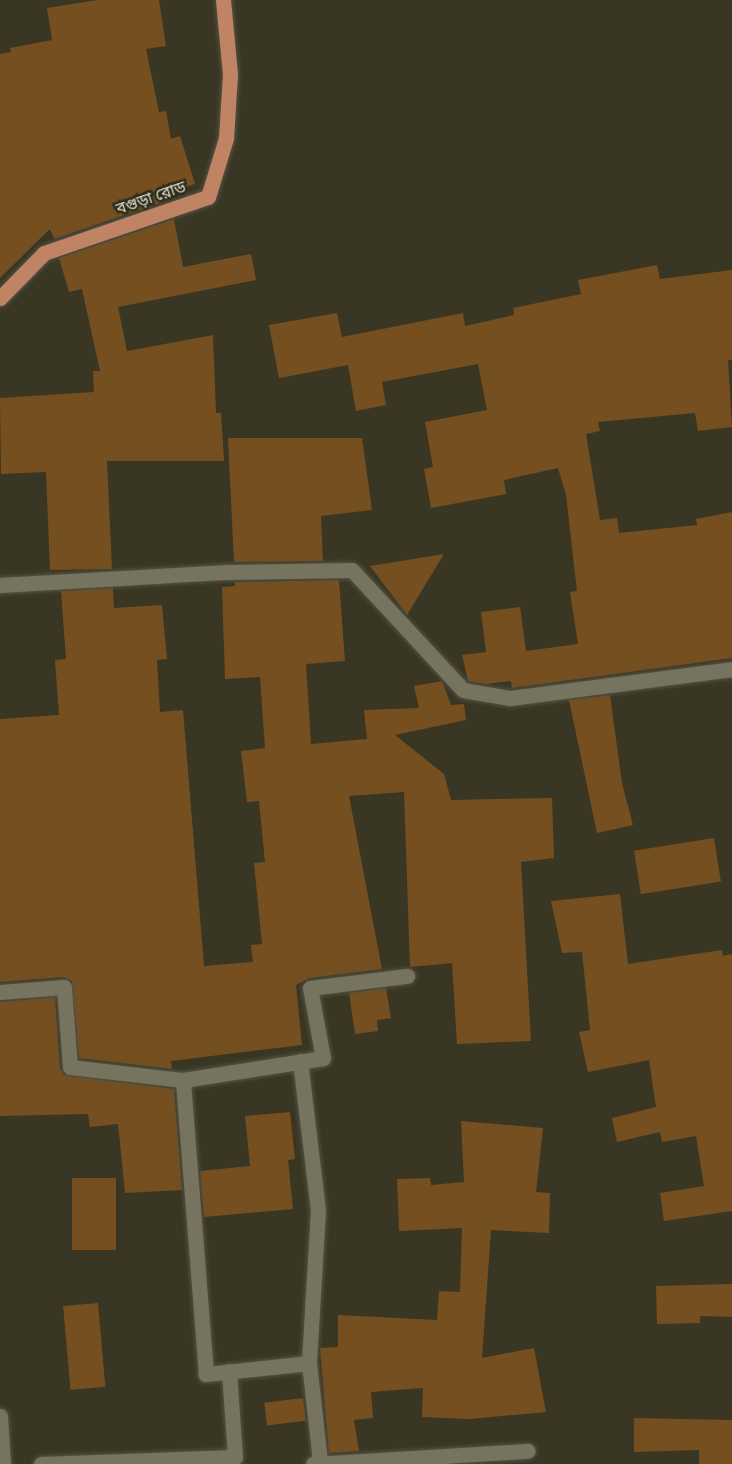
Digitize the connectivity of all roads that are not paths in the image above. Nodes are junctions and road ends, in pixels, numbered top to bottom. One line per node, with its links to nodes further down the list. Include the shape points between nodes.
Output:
1 (223, 0): 2 (main road, বগুড়া রোড, via 230,74 226,138 208,197 44,253)
2 (0, 298)
3 (0, 585): 4 (street, via 228,572 352,570 463,690 510,699)
4 (732, 669)
5 (407, 976): 7 (street, via 310,988 322,1058)
6 (0, 992): 8 (street, via 64,987 70,1067)
7 (300, 1061): 8 (street); 9 (street, via 318,1210)
8 (183, 1080): 10 (street, via 206,1374)
9 (309, 1363): 10 (street); 15 (street)
10 (229, 1371): 14 (street)
11 (0, 1416): 16 (street)
12 (528, 1451): 13 (street)
13 (498, 1458): 15 (street)
14 (236, 1460): 17 (street)
15 (316, 1462)
16 (3, 1464)
17 (41, 1464)

